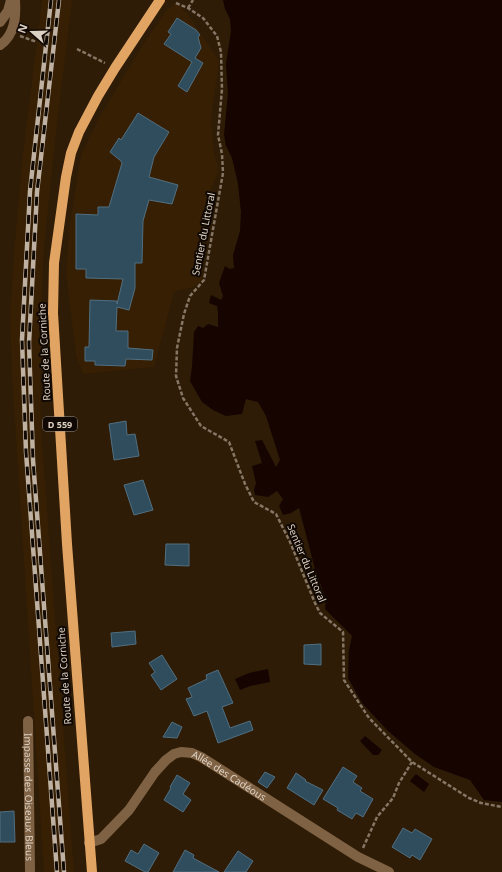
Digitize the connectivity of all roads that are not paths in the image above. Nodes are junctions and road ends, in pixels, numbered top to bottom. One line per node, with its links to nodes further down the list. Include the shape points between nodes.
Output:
1 (11, 0): 4 (street, via 8,11)
2 (15, 0): 5 (street, via 16,15 12,33)
3 (160, 0): 7 (main road, Route de la Corniche / D 559, via 115,68 79,132 66,176 54,263 53,313)
4 (0, 22)
5 (0, 45)
6 (28, 721): 8 (street, Impasse des Oiseaux Bleus)
7 (89, 843): 9 (main road, Route de la Corniche / D 559); 10 (street, Allée des Cadéous, via 101,839 129,810 166,760 181,752 192,753 358,857)
8 (30, 872)
9 (92, 872)
10 (389, 872)

